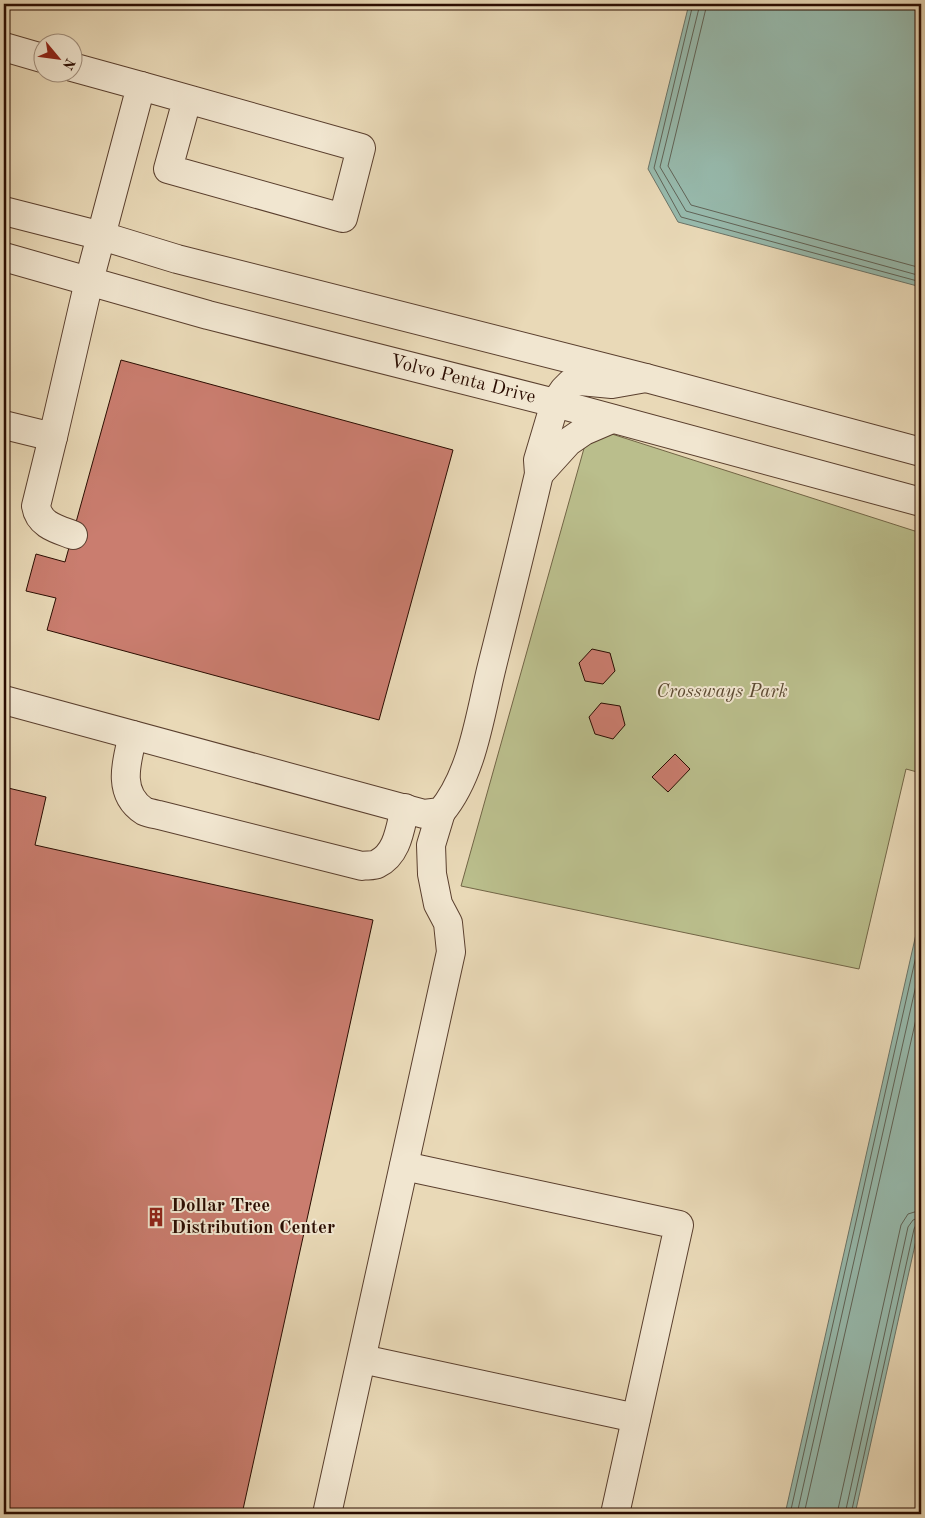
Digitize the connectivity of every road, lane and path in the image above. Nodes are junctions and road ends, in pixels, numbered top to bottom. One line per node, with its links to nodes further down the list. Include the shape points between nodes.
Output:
1 (4, 47): 2 (street)
2 (32, 55)
3 (82, 70): 4 (street)
4 (141, 86): 5 (street); 7 (street)
5 (187, 100): 5 (street, via 361,148 343,218 168,169)
6 (4, 211): 7 (street)
7 (102, 236): 9 (street); 10 (street, via 177,259)
8 (4, 257): 9 (street, Volvo Penta Drive)
9 (90, 281): 11 (street, Volvo Penta Drive, via 208,315); 14 (street)
10 (646, 378): 11 (street, via 612,384 571,383); 15 (street)
11 (555, 403): 12 (street, Volvo Penta Drive); 16 (street, via 538,460)
12 (612, 418): 16 (street, via 568,442); 17 (street, Volvo Penta Drive)
13 (4, 425): 14 (street)
14 (53, 437): 18 (street, via 36,506 38,515 50,526)
15 (921, 452)
16 (539, 474): 22 (street, via 468,762 452,799)
17 (921, 502)
18 (73, 534)
19 (4, 700): 20 (street)
20 (133, 735): 21 (street); 21 (street, via 125,768 126,784 133,800 144,811 159,816 362,866 376,864 390,854)
21 (405, 808): 22 (street, via 424,814)
22 (441, 812): 23 (street, via 430,845 432,874 438,904 448,923 452,952)
23 (404, 1166): 24 (street); 25 (street, via 679,1225)
24 (362, 1359): 25 (street); 26 (street)
25 (636, 1418): 27 (street)
26 (327, 1514)
27 (615, 1514)

